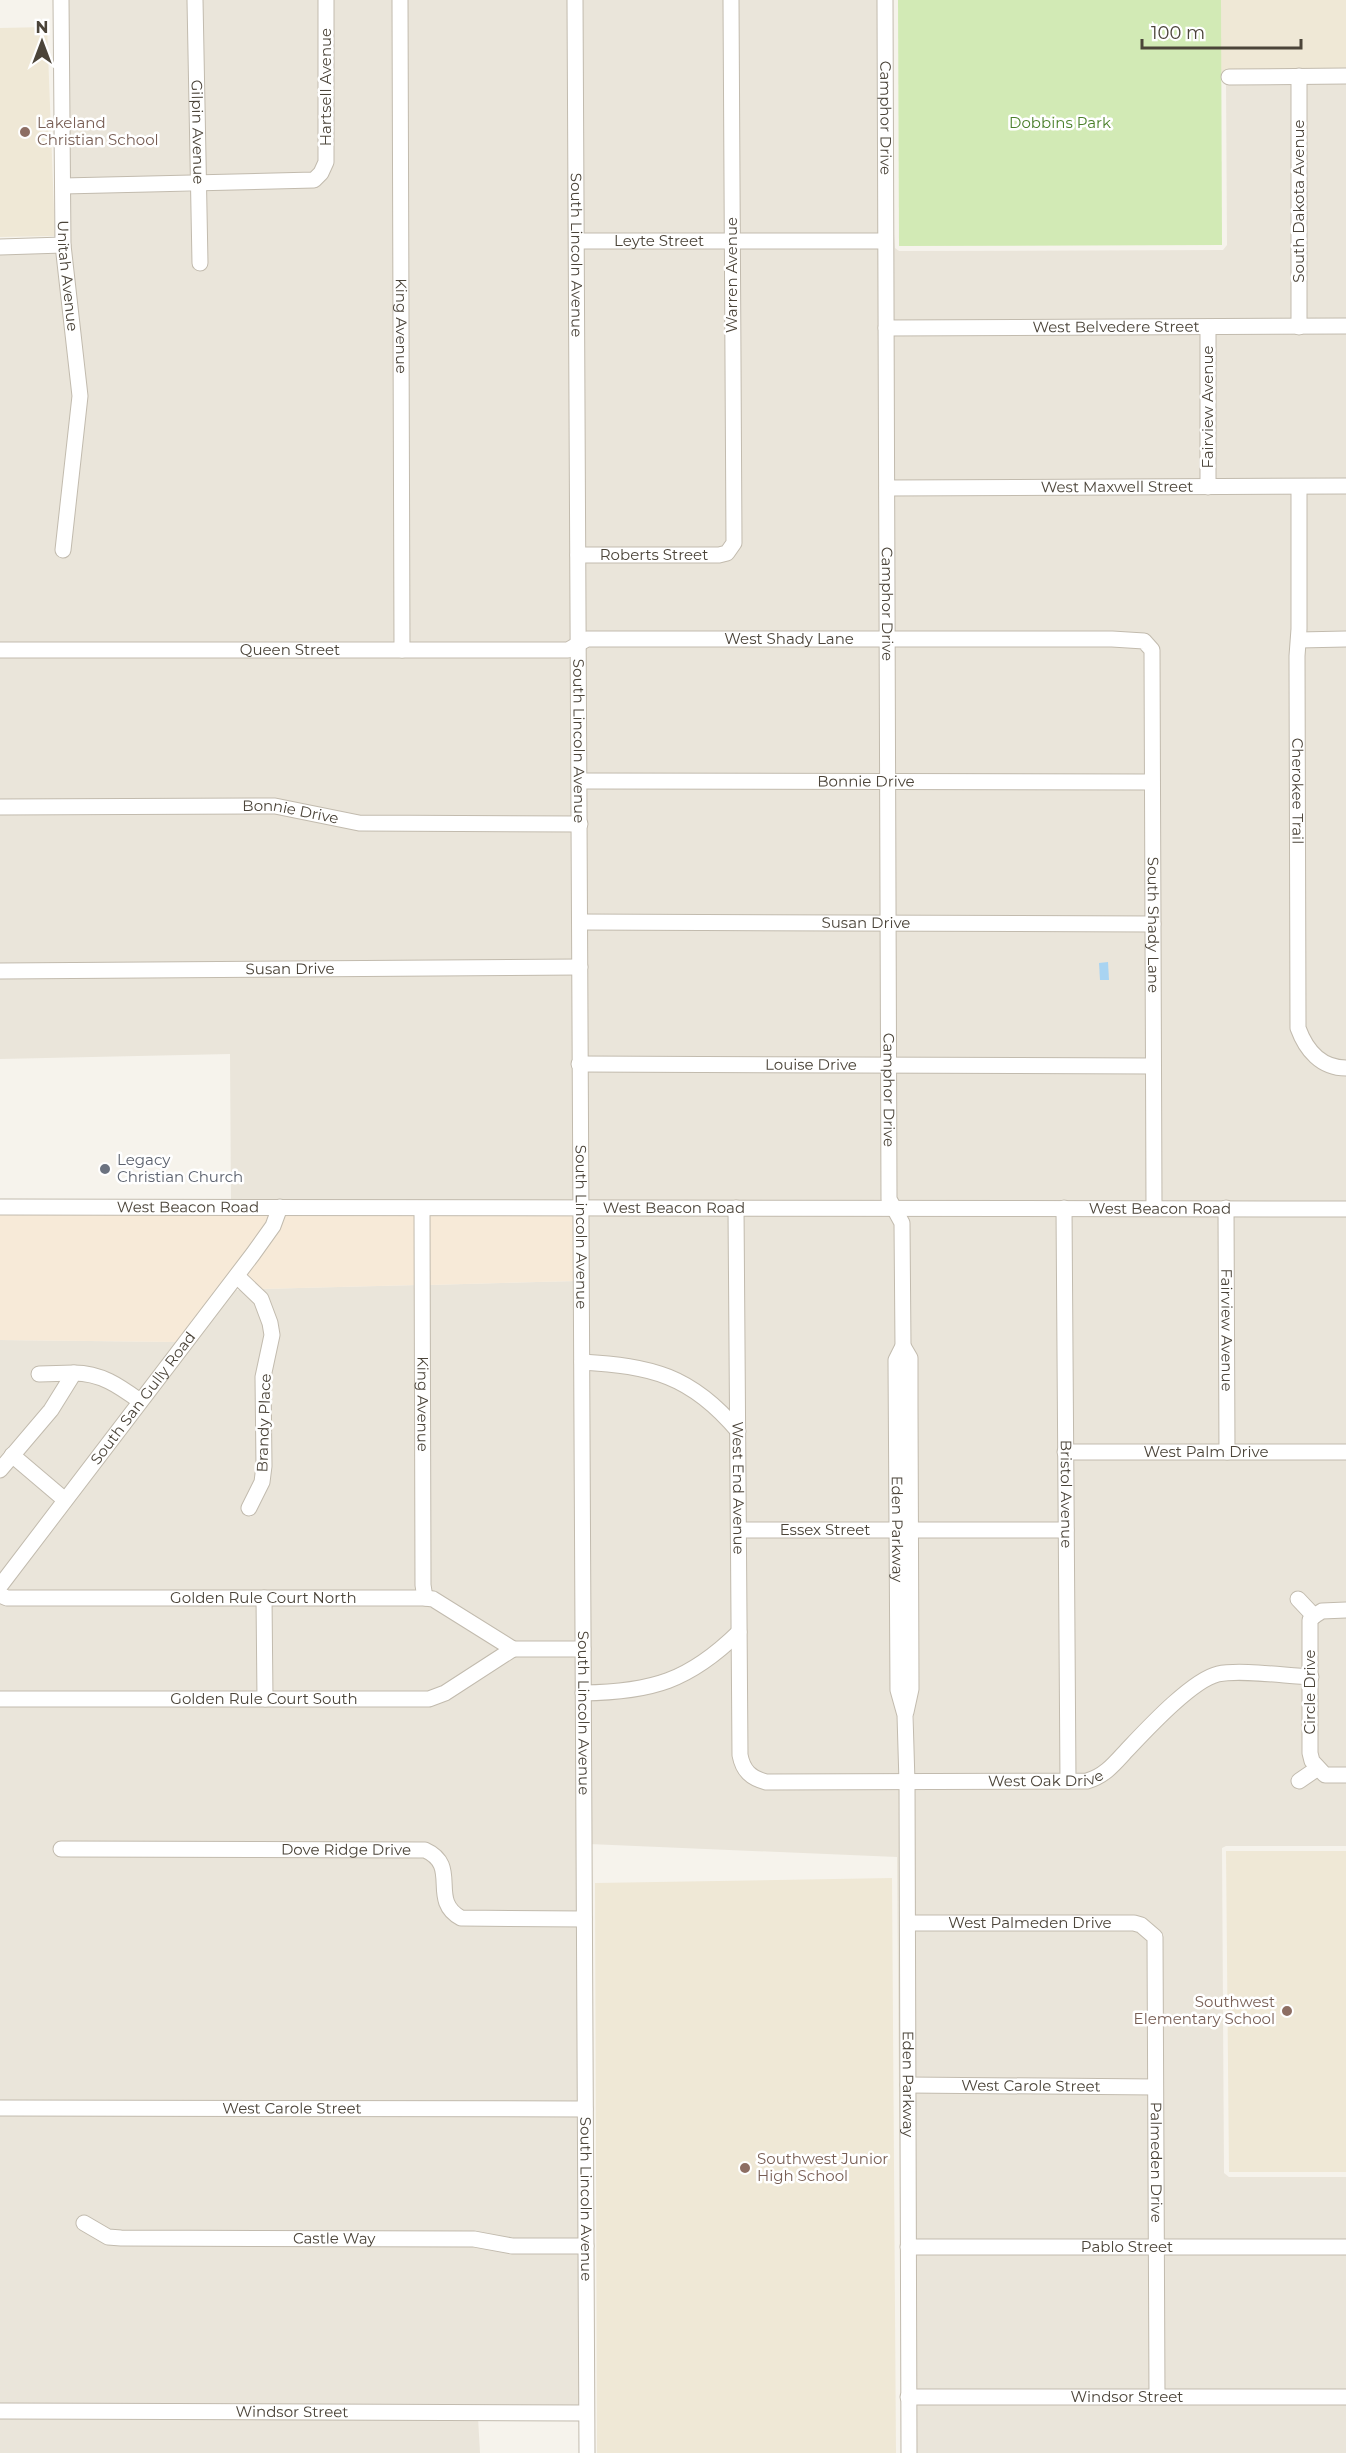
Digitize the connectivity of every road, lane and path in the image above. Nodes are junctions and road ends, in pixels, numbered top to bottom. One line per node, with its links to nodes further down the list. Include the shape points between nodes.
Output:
1 (61, 0): 12 (street, Unitah Avenue)
2 (195, 0): 11 (street, Gilpin Avenue)
3 (326, 0): 11 (street, Hartsell Avenue, via 326,162 321,173 309,181)
4 (400, 0): 36 (street, King Avenue)
5 (575, 0): 13 (street, South Lincoln Avenue)
6 (731, 0): 15 (street, Warren Avenue)
7 (885, 0): 14 (street, Camphor Drive)
8 (1299, 76): 9 (street); 10 (street); 21 (street, South Dakota Avenue)
9 (1346, 76)
10 (1229, 77)
11 (197, 182): 12 (street); 18 (street, Gilpin Avenue)
12 (63, 186): 16 (street, Unitah Avenue)
13 (576, 241): 15 (street, Leyte Street); 29 (street, South Lincoln Avenue)
14 (885, 241): 15 (street, Leyte Street); 22 (street, Camphor Drive)
15 (732, 242): 28 (street, Warren Avenue, via 734,543)
16 (63, 245): 17 (street); 27 (street, Unitah Avenue, via 80,396)
17 (0, 247)
18 (200, 263)
19 (1346, 326): 21 (street, West Belvedere Street)
20 (1208, 327): 21 (street, West Belvedere Street); 22 (street, West Belvedere Street); 25 (street, Fairview Avenue)
21 (1299, 327)
22 (886, 328): 26 (street, Camphor Drive)
23 (1299, 486): 24 (street, West Maxwell Street); 25 (street, West Maxwell Street); 32 (street, Cherokee Trail)
24 (1346, 486)
25 (1208, 487): 26 (street, West Maxwell Street)
26 (887, 488): 30 (street, Camphor Drive)
27 (63, 550)
28 (730, 550): 29 (street, Roberts Street, via 719,555)
29 (578, 555): 34 (street, South Lincoln Avenue)
30 (887, 639): 33 (street, West Shady Lane, via 1139,639); 34 (street, West Shady Lane, via 587,639); 38 (street, Camphor Drive)
31 (1346, 639): 32 (street)
32 (1299, 640): 50 (street, Cherokee Trail, via 1298,1028 1316,1058)
33 (1147, 643): 39 (street, South Shady Lane, via 1152,650)
34 (578, 646): 36 (street, Queen Street, via 568,650); 37 (street, South Lincoln Avenue)
35 (0, 650): 36 (street, Queen Street)
36 (402, 650)
37 (580, 781): 38 (street, Bonnie Drive); 41 (street, South Lincoln Avenue)
38 (889, 782): 39 (street, Bonnie Drive); 43 (street, Camphor Drive)
39 (1152, 782): 44 (street, South Shady Lane)
40 (0, 807): 41 (street, Bonnie Drive, via 275,806 359,823)
41 (580, 824): 42 (street, South Lincoln Avenue)
42 (580, 922): 43 (street, Susan Drive); 45 (street, South Lincoln Avenue)
43 (888, 923): 44 (street, Susan Drive); 48 (street, Camphor Drive)
44 (1153, 924): 49 (street, South Shady Lane)
45 (580, 967): 46 (street, Susan Drive); 47 (street, South Lincoln Avenue)
46 (0, 971)
47 (579, 1064): 48 (street, Louise Drive); 53 (street, South Lincoln Avenue)
48 (889, 1066): 49 (street, Louise Drive); 55 (street, Camphor Drive, via 889,1199)
49 (1153, 1066): 57 (street, South Shady Lane)
50 (1346, 1068)
51 (0, 1207): 52 (street, West Beacon Road)
52 (280, 1207): 59 (street, West Beacon Road); 61 (street, South San Gully Road, via 273,1226)
53 (581, 1207): 54 (street, West Beacon Road); 59 (street, West Beacon Road); 62 (street, South Lincoln Avenue)
54 (736, 1208): 55 (street, West Beacon Road); 66 (street, West End Avenue)
55 (895, 1208): 56 (street, West Beacon Road); 75 (street, Eden Parkway, via 902,1223 903,1346 910,1358)
56 (1064, 1208): 57 (street, West Beacon Road); 67 (street, Bristol Avenue)
57 (1154, 1208): 58 (street, West Beacon Road)
58 (1226, 1208): 60 (street, West Beacon Road); 68 (street, Fairview Avenue)
59 (422, 1209): 80 (street, King Avenue)
60 (1346, 1209)
61 (237, 1276): 65 (street, South San Gully Road); 73 (street, Brandy Place, via 261,1299 272,1335 263,1377 262,1482)
62 (582, 1362): 66 (street, via 625,1365 672,1378 699,1393); 86 (street, South Lincoln Avenue)
63 (74, 1373): 64 (street); 65 (street, via 111,1380); 70 (street, via 51,1410)
64 (39, 1374)
65 (140, 1401): 72 (street, South San Gully Road)
66 (738, 1431): 74 (street, West End Avenue)
67 (1065, 1452): 68 (street, West Palm Drive); 76 (street, Bristol Avenue)
68 (1227, 1452): 69 (street, West Palm Drive)
69 (1346, 1452)
70 (12, 1455): 71 (street); 72 (street)
71 (0, 1470)
72 (65, 1500): 77 (street, South San Gully Road)
73 (249, 1508)
74 (739, 1530): 75 (street, Essex Street); 84 (street, West End Avenue)
75 (905, 1530): 76 (street); 96 (street, Eden Parkway, via 911,1689 905,1714)
76 (1066, 1530): 94 (street, Bristol Avenue)
77 (0, 1586)
78 (0, 1594): 79 (street, Golden Rule Court North, via 7,1598)
79 (264, 1598): 80 (street, Golden Rule Court North); 90 (street)
80 (424, 1598): 85 (street, Golden Rule Court North, via 433,1599)
81 (1298, 1599): 83 (street)
82 (1346, 1610): 83 (street, via 1322,1611)
83 (1314, 1616): 87 (street, Circle Drive, via 1310,1620)
84 (739, 1632): 88 (street, via 704,1661 671,1680 636,1691); 92 (street, West End Avenue, via 740,1755)
85 (513, 1649): 86 (street); 90 (street, Golden Rule Court South, via 445,1693 429,1699)
86 (583, 1649): 88 (street, South Lincoln Avenue)
87 (1311, 1677): 91 (street, Circle Drive, via 1310,1753); 94 (street, West Oak Drive, via 1230,1673 1208,1677 1162,1715 1105,1773 1088,1781)
88 (583, 1694): 98 (street, South Lincoln Avenue)
89 (0, 1699): 90 (street, Golden Rule Court South)
90 (265, 1699)
91 (1318, 1768): 93 (street, via 1325,1775); 95 (street)
92 (745, 1769): 96 (street, West Oak Drive, via 766,1782)
93 (1346, 1775)
94 (1068, 1781): 96 (street, West Oak Drive)
95 (1299, 1781)
96 (907, 1782): 99 (street, Eden Parkway)
97 (61, 1849): 98 (street, Dove Ridge Drive, via 425,1850 443,1866 445,1902 461,1918)
98 (584, 1919): 104 (street, South Lincoln Avenue)
99 (908, 1923): 100 (street, West Palmeden Drive, via 1134,1923); 101 (street, Eden Parkway)
100 (1149, 1931): 102 (street, Palmeden Drive, via 1155,1937 1156,1950)
101 (908, 2085): 102 (street, West Carole Street); 108 (street, Eden Parkway)
102 (1155, 2087): 107 (street, Palmeden Drive)
103 (0, 2108): 104 (street, West Carole Street)
104 (585, 2109): 106 (street, South Lincoln Avenue)
105 (84, 2223): 106 (street, Castle Way, via 108,2237 121,2238 474,2239 512,2246)
106 (586, 2246): 114 (street, South Lincoln Avenue)
107 (1156, 2246): 108 (street, Pablo Street); 109 (street, Pablo Street); 110 (street, Palmeden Drive)
108 (908, 2247): 111 (street, Eden Parkway)
109 (1346, 2247)
110 (1157, 2396): 111 (street, Windsor Street); 112 (street, Windsor Street)
111 (908, 2397): 116 (street, Eden Parkway)
112 (1346, 2397)
113 (0, 2411): 114 (street, Windsor Street)
114 (586, 2413): 115 (street, South Lincoln Avenue)
115 (586, 2453)
116 (909, 2453)

